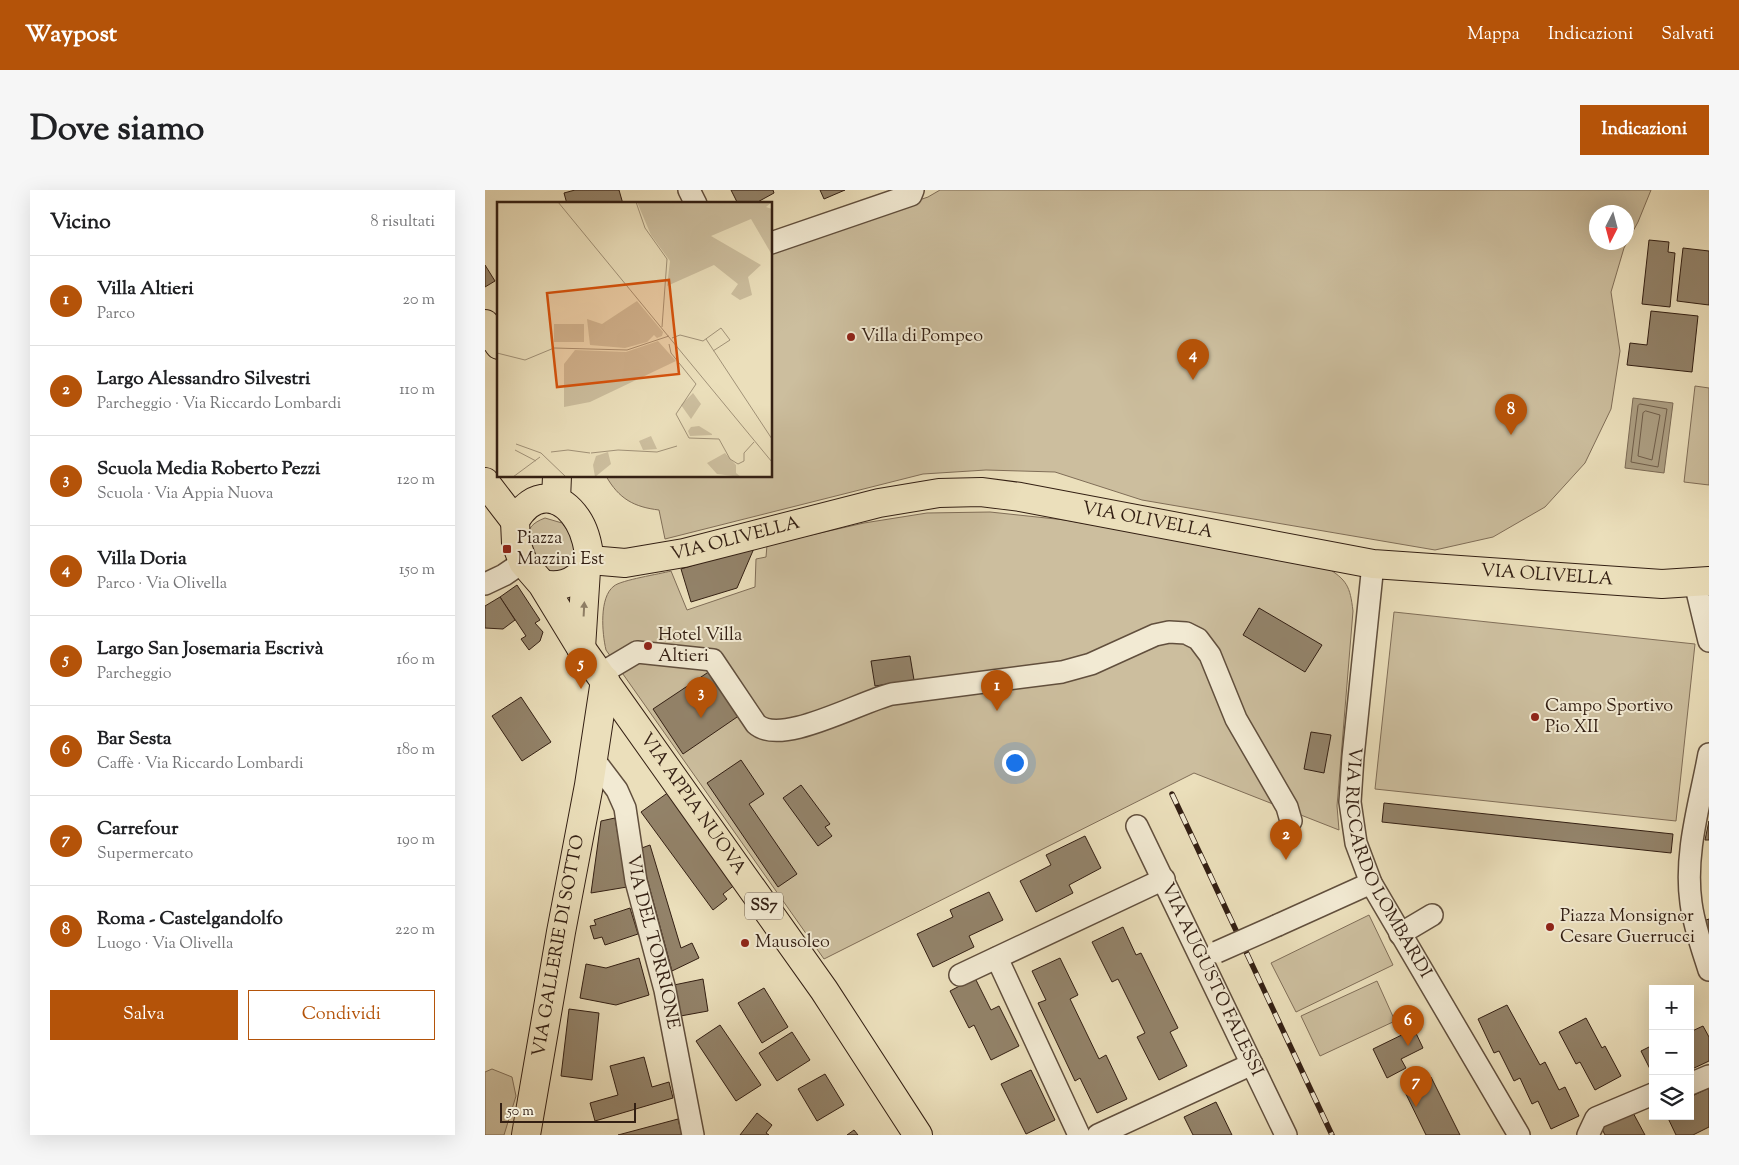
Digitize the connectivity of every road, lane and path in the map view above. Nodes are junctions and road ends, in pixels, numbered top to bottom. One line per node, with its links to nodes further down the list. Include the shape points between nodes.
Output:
1 (689, 190): 3 (street)
2 (912, 192): 4 (street)
3 (695, 202)
4 (773, 242)
5 (485, 324): 6 (main road)
6 (497, 342)
7 (485, 482): 9 (main road)
8 (556, 488): 9 (main road, via 520,512); 12 (main road, via 578,521 587,542)
9 (515, 521): 10 (main road, via 516,543)
10 (523, 562): 14 (street); 15 (main road)
11 (1373, 564): 12 (main road, VIA OLIVELLA, via 981,492 939,493 879,503 737,541 625,563); 13 (main road, VIA OLIVELLA, via 1662,584); 24 (street, VIA RICCARDO LOMBARDI, via 1350,802 1356,843)
12 (588, 565): 15 (main road, via 570,582); 17 (main road, one-way to 12)
13 (1702, 582): 16 (street)
14 (485, 584)
15 (543, 584): 17 (main road, VIA APPIA NUOVA / SS7)
16 (1709, 641)
17 (581, 648): 18 (main road, VIA APPIA NUOVA / SS7)
18 (602, 677): 20 (main road, VIA GALLERIE DI SOTTO); 21 (street, via 637,652 713,660 755,724 778,732 833,717 891,694 1062,672 1091,664 1155,635 1186,633 1198,639 1210,655 1236,719 1287,807); 37 (main road, VIA APPIA NUOVA / SS7, via 824,990)
19 (1709, 754): 29 (street, via 1689,876 1693,915)
20 (592, 757): 35 (main road, VIA GALLERIE DI SOTTO); 36 (street, VIA DEL TORRIONE, via 617,790 625,808 636,881 665,990)
21 (1291, 821)
22 (1137, 826): 23 (street, VIA AUGUSTO FALESSI)
23 (1164, 879): 27 (street, VIA AUGUSTO FALESSI); 28 (street)
24 (1371, 883): 26 (street, VIA RICCARDO LOMBARDI); 27 (street, bridge)
25 (1433, 915): 26 (street)
26 (1400, 934): 41 (street, VIA RICCARDO LOMBARDI)
27 (1209, 956): 31 (street, VIA AUGUSTO FALESSI)
28 (997, 958): 30 (street); 38 (street)
29 (1709, 970)
30 (960, 975)
31 (1252, 1064): 39 (street); 40 (street, VIA AUGUSTO FALESSI)
32 (1709, 1076): 33 (street)
33 (1694, 1082)
34 (1649, 1096): 42 (street, via 1596,1118)
35 (526, 1135)
36 (693, 1135)
37 (918, 1135)
38 (1079, 1135)
39 (1097, 1135)
40 (1286, 1135)
41 (1519, 1135)
42 (1588, 1135)

